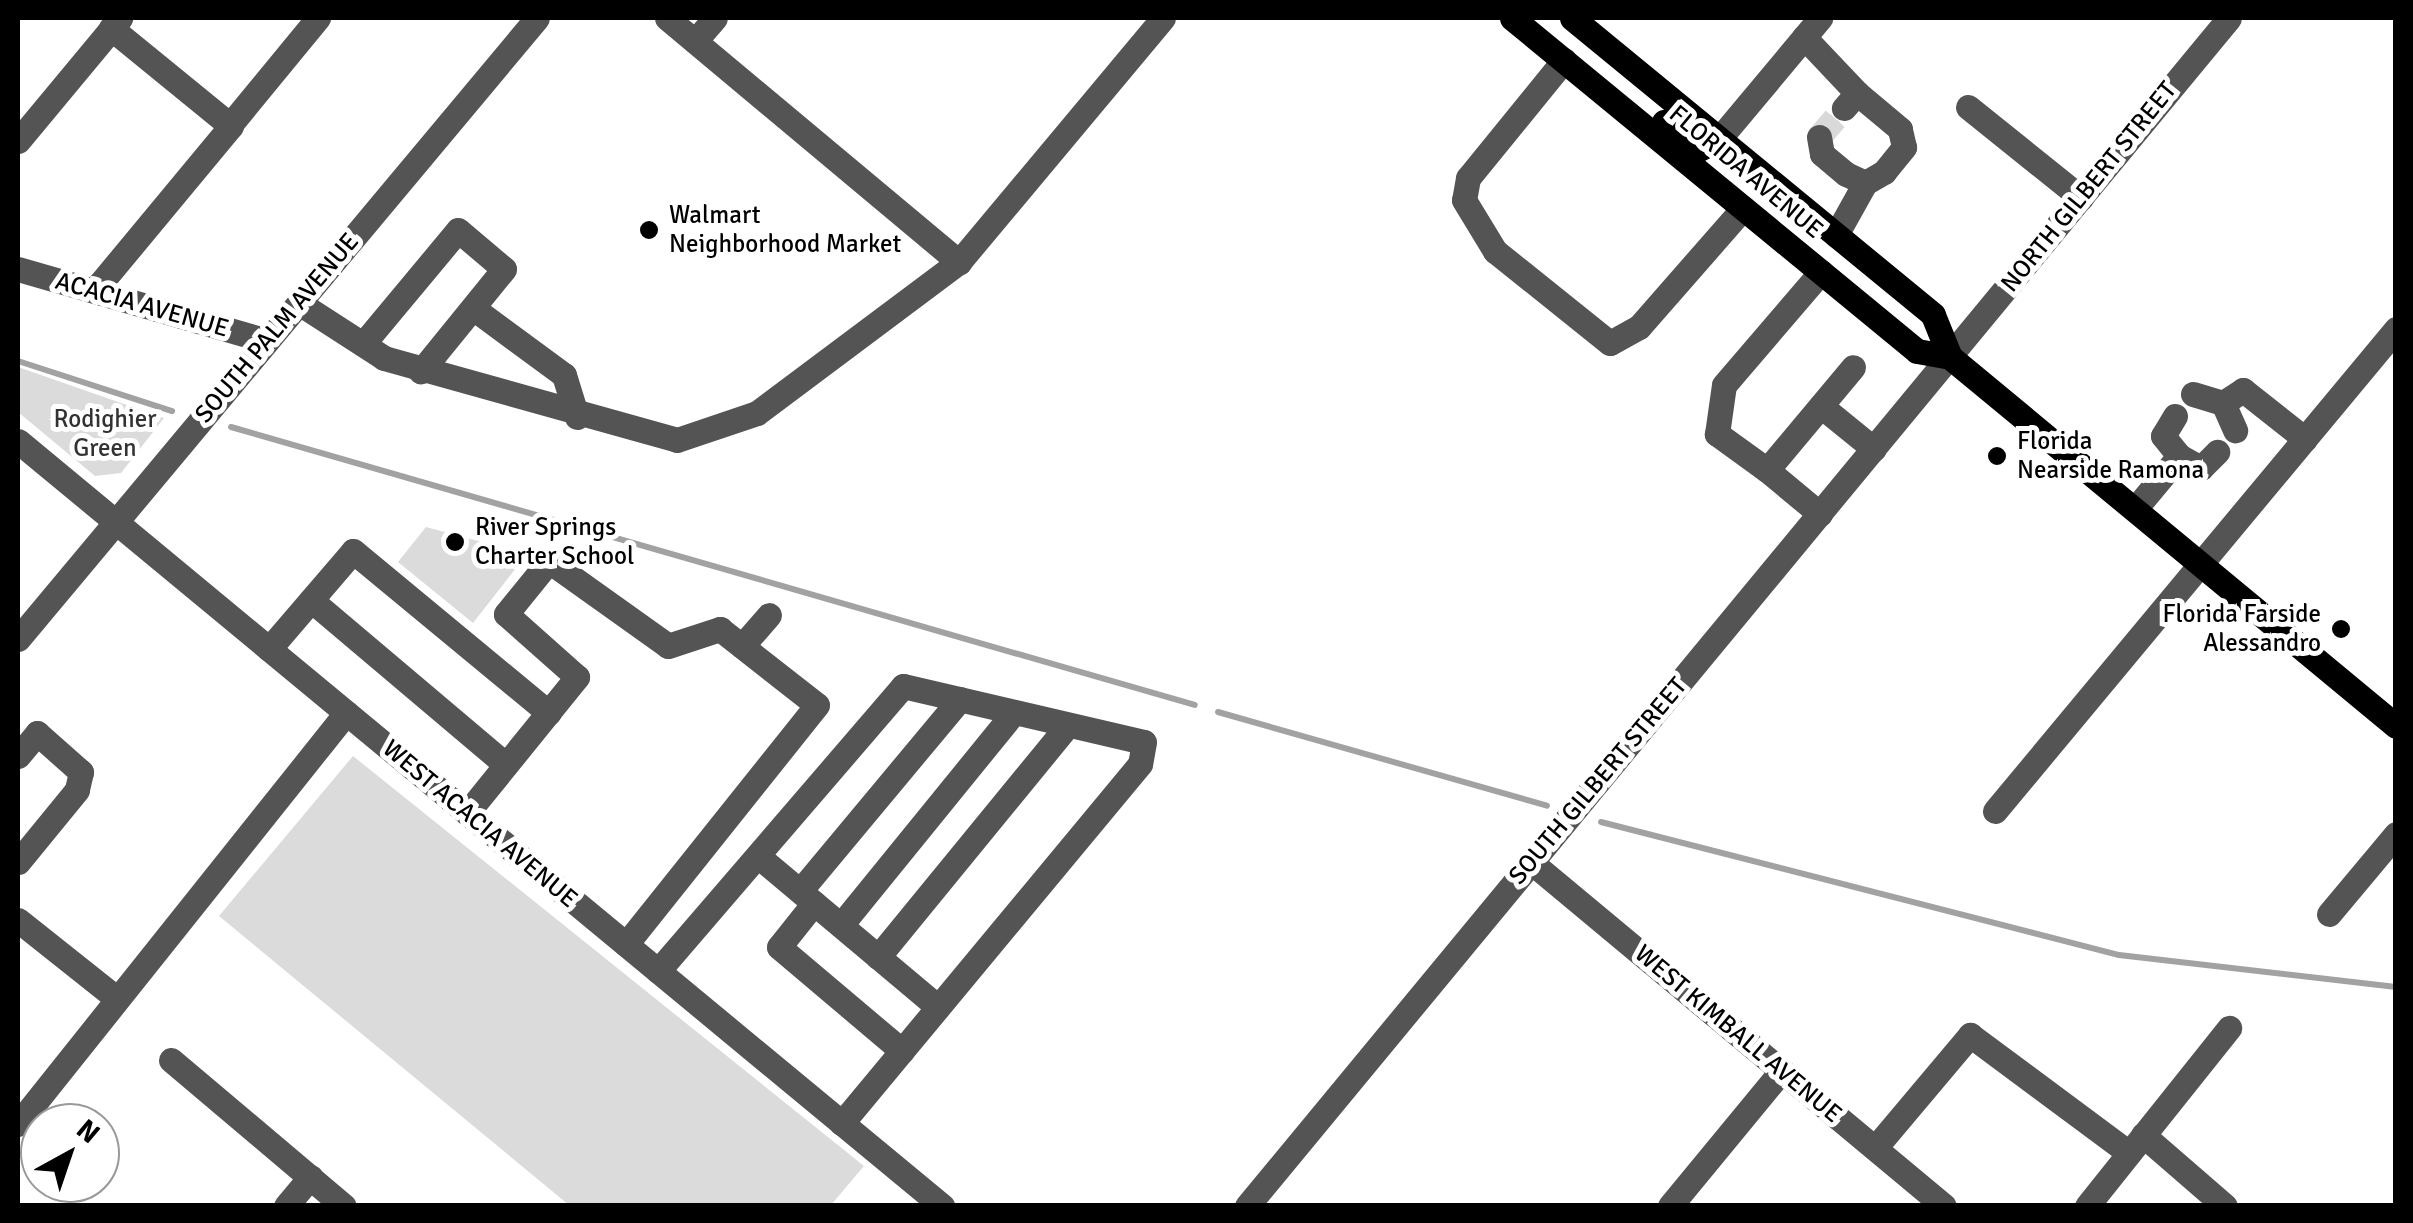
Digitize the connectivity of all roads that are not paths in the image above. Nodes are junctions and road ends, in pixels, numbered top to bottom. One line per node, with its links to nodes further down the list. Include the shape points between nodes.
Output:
1 (318, 18): 14 (street)
2 (667, 18): 11 (street)
3 (715, 18): 11 (street)
4 (1163, 18): 22 (street)
5 (1512, 18): 12 (main road, FLORIDA AVENUE)
6 (1573, 18): 16 (main road, FLORIDA AVENUE)
7 (2229, 18): 19 (street, NORTH GILBERT STREET)
8 (116, 23): 14 (street); 17 (street)
9 (522, 23): 26 (street, SOUTH PALM AVENUE)
10 (1812, 27): 16 (street); 18 (street, via 1851,100 1900,129 1904,148)
11 (695, 41): 22 (street)
12 (1564, 60): 16 (main road, via 1608,74 1699,149); 20 (main road, FLORIDA AVENUE); 20 (street, via 1468,178 1464,200 1495,251 1610,343 1639,327)
13 (1968, 108): 19 (street)
14 (230, 125): 25 (street)
15 (1819, 136): 18 (street, via 1822,154)
16 (1719, 138): 21 (main road, FLORIDA AVENUE)
17 (18, 141)
18 (1866, 184): 21 (street)
19 (2080, 198): 31 (street, NORTH GILBERT STREET)
20 (1743, 208): 24 (main road, FLORIDA AVENUE)
21 (1836, 235): 31 (main road, FLORIDA AVENUE, via 1933,315)
22 (958, 262): 38 (street, via 756,414 677,440)
23 (18, 269): 25 (street, ACACIA AVENUE)
24 (1820, 272): 31 (main road, FLORIDA AVENUE, via 1917,351); 45 (street, via 1724,386 1716,434)
25 (94, 291): 29 (street, ACACIA AVENUE)
26 (299, 302): 29 (street, SOUTH PALM AVENUE); 30 (street)
27 (473, 308): 30 (street, via 504,269 458,230); 33 (street); 38 (street, via 564,376)
28 (2396, 329): 40 (street)
29 (267, 341): 48 (street, SOUTH PALM AVENUE)
30 (362, 344): 33 (street)
31 (1950, 357): 42 (street, SOUTH GILBERT STREET); 46 (main road, FLORIDA AVENUE)
32 (1853, 367): 36 (street)
33 (420, 371): 38 (street)
34 (2193, 394): 35 (street)
35 (2223, 404): 39 (street); 40 (street, via 2243,390)
36 (1821, 406): 42 (street); 45 (street)
37 (2175, 416): 44 (street, via 2163,436)
38 (576, 418)
39 (2235, 430)
40 (2305, 439): 49 (street)
41 (18, 441): 48 (street, WEST ACACIA AVENUE)
42 (1874, 448): 47 (street, SOUTH GILBERT STREET)
43 (2217, 452): 44 (street, via 2200,468)
44 (2179, 456): 46 (street)
45 (1767, 470): 47 (street)
46 (2135, 509): 49 (main road, FLORIDA AVENUE)
47 (1820, 514): 68 (street, SOUTH GILBERT STREET)
48 (116, 522): 52 (street, SOUTH PALM AVENUE); 54 (street, WEST ACACIA AVENUE)
49 (2200, 564): 60 (main road, FLORIDA AVENUE); 63 (street)
50 (311, 600): 54 (street); 57 (street, via 353,551); 62 (street)
51 (769, 614): 53 (street)
52 (18, 639)
53 (742, 646): 57 (street, via 720,628 668,646 542,564 505,608 575,673); 73 (street, via 818,712)
54 (269, 649): 58 (street, WEST ACACIA AVENUE)
55 (960, 699): 56 (street); 66 (street, via 903,686); 69 (street)
56 (1014, 712): 59 (street); 72 (street)
57 (549, 713): 62 (street)
58 (346, 714): 64 (street, WEST ACACIA AVENUE); 76 (street)
59 (1068, 725): 74 (street); 77 (street, via 1144,742 1140,764)
60 (2396, 726)
61 (18, 756): 67 (street, via 37,733 81,772 77,790)
62 (506, 765): 64 (street)
63 (1996, 811)
64 (466, 812): 73 (street, WEST ACACIA AVENUE)
65 (2396, 834): 70 (street)
66 (758, 856): 69 (street); 75 (street)
67 (18, 862)
68 (1531, 862): 81 (street, WEST KIMBALL AVENUE); 90 (street, SOUTH GILBERT STREET)
69 (807, 897): 72 (street); 79 (street, via 779,947)
70 (2329, 914)
71 (18, 920): 76 (street)
72 (840, 925): 74 (street)
73 (626, 944): 75 (street, WEST ACACIA AVENUE)
74 (878, 957): 77 (street)
75 (658, 971): 82 (street, WEST ACACIA AVENUE)
76 (116, 998): 83 (street)
77 (938, 1007): 79 (street)
78 (2229, 1028): 84 (street)
79 (902, 1052): 82 (street)
80 (171, 1060): 86 (street)
81 (1782, 1070): 85 (street, WEST KIMBALL AVENUE); 91 (street)
82 (842, 1123): 89 (street, WEST ACACIA AVENUE)
83 (18, 1124)
84 (2136, 1144): 85 (street, via 1970,1035); 93 (street); 94 (street)
85 (1875, 1148): 92 (street, WEST KIMBALL AVENUE)
86 (310, 1177): 87 (street); 88 (street)
87 (286, 1206)
88 (344, 1206)
89 (942, 1206)
90 (1247, 1206)
91 (1670, 1206)
92 (1944, 1206)
93 (2087, 1206)
94 (2225, 1206)

